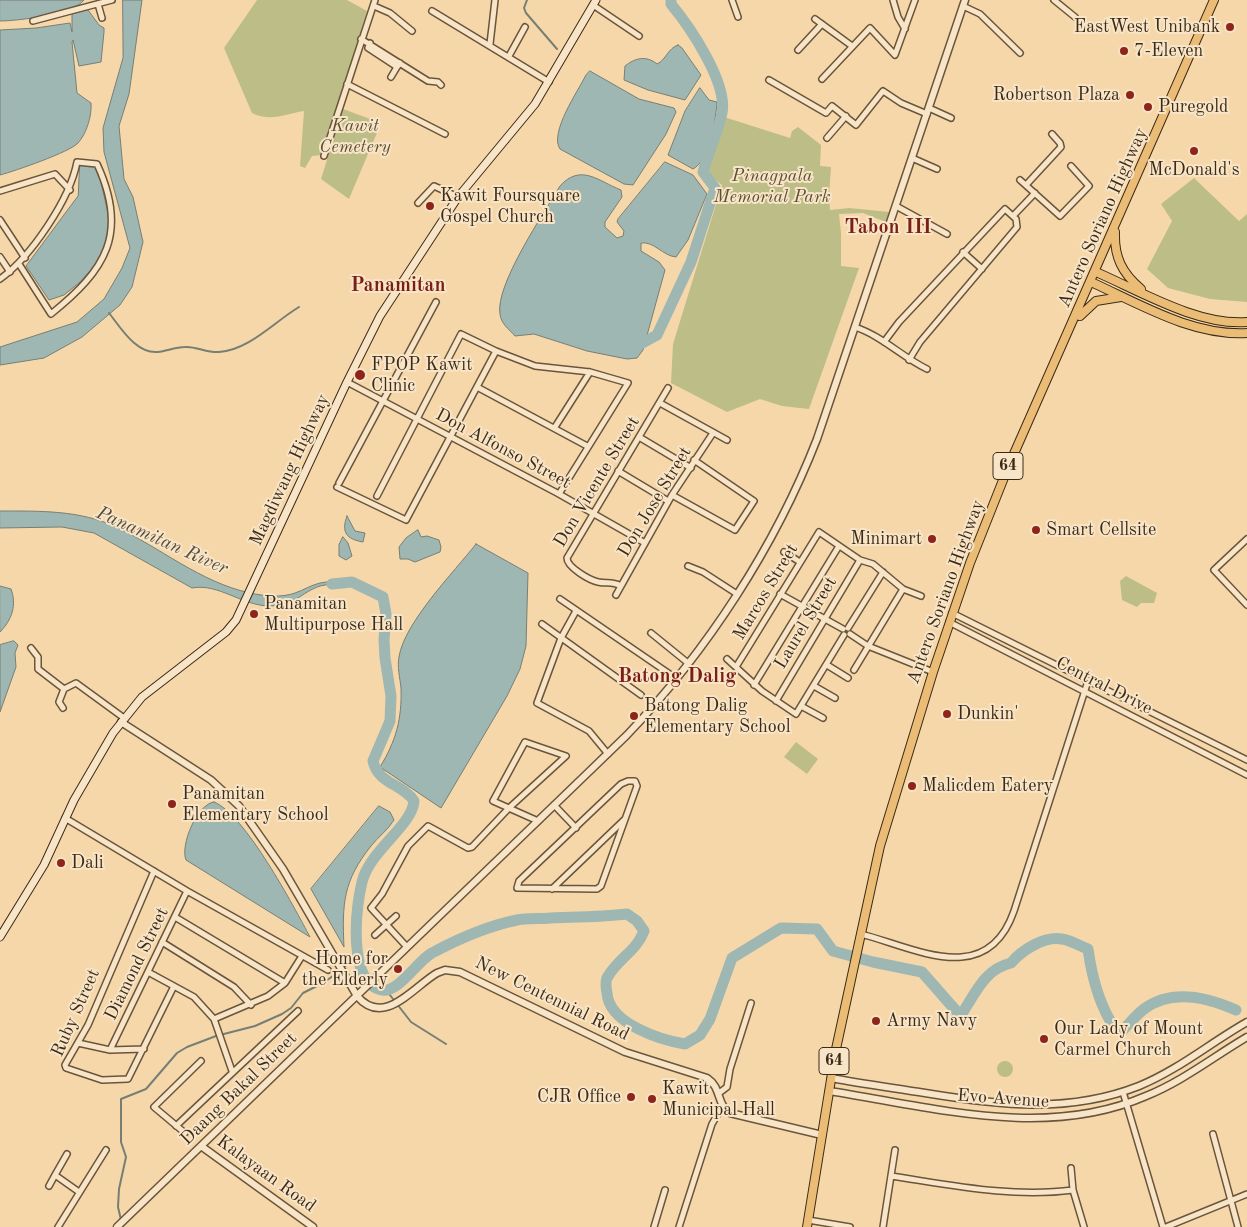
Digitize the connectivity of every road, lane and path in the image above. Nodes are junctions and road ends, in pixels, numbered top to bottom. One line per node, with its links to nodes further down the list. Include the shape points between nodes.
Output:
1 (112, 0): 11 (street)
2 (376, 0): 12 (street)
3 (495, 0): 25 (street)
4 (893, 0): 21 (street)
5 (915, 0): 21 (street)
6 (1054, 0): 15 (street)
7 (1214, 0): 57 (main road, Antero Soriano Highway / 64)
8 (734, 1): 14 (street)
9 (594, 3): 23 (street); 34 (main road, Magdiwang Highway)
10 (964, 3): 28 (street); 37 (street, Daang Bakal Street)
11 (98, 4): 16 (street); 18 (street)
12 (374, 6): 22 (street, via 390,12); 24 (street)
13 (432, 11): 25 (street)
14 (738, 17)
15 (1075, 17)
16 (102, 18)
17 (815, 19): 19 (street)
18 (33, 21)
19 (822, 24): 26 (street); 27 (street)
20 (525, 27): 29 (street)
21 (905, 29): 26 (street, via 895,55 870,28)
22 (412, 31)
23 (639, 36)
24 (361, 39): 30 (street, via 370,42); 35 (street)
25 (490, 44): 29 (street)
26 (852, 46): 32 (street)
27 (798, 50)
28 (1020, 53)
29 (509, 56): 34 (street)
30 (398, 65): 31 (street); 36 (street)
31 (391, 77)
32 (822, 79)
33 (769, 80): 38 (street, via 826,113 832,106)
34 (548, 82): 52 (main road, Magdiwang Highway, via 524,118)
35 (347, 84): 40 (street); 43 (street)
36 (441, 85)
37 (928, 111): 38 (street, via 900,103 883,92 856,125); 39 (street); 44 (street, Daang Bakal Street)
38 (846, 116): 42 (street)
39 (950, 118)
40 (445, 134)
41 (1052, 134): 48 (street, via 1061,147)
42 (827, 138)
43 (324, 156)
44 (912, 158): 46 (street); 54 (street, Daang Bakal Street)
45 (1071, 166): 51 (street, via 1089,186 1061,216)
46 (937, 169)
47 (1020, 180): 48 (street)
48 (1026, 185): 51 (street)
49 (0, 190): 50 (street, via 55,174)
50 (70, 190): 61 (street); 62 (street, via 77,162 98,164 112,226 102,263 51,314)
51 (1035, 193): 55 (street)
52 (458, 197): 53 (street, via 434,186); 80 (main road, Magdiwang Highway, via 400,282)
53 (418, 203)
54 (896, 206): 58 (street); 72 (street, Daang Bakal Street)
55 (1013, 216): 59 (street, via 1002,209); 63 (street, via 1017,227)
56 (0, 220): 61 (street)
57 (1115, 227): 65 (main road, Antero Soriano Highway / 64); 68 (main road, via 1118,262 1128,277)
58 (947, 234)
59 (963, 252): 63 (street); 75 (street)
60 (0, 256): 64 (street)
61 (25, 258): 62 (street)
62 (18, 264): 64 (street)
63 (982, 269): 77 (street, via 920,342)
64 (10, 272): 66 (street)
65 (1096, 272): 67 (main road, Antero Soriano Highway / 64); 68 (main road)
66 (0, 279)
67 (1091, 282): 69 (main road); 73 (main road, Antero Soriano Highway / 64)
68 (1148, 295): 71 (main road, via 1200,316 1226,322)
69 (1126, 298): 73 (main road, via 1096,300 1084,310); 74 (main road, via 1198,328)
70 (436, 302): 83 (street)
71 (1247, 322)
72 (855, 327): 75 (street); 110 (street, Daang Bakal Street, via 790,503)
73 (1069, 332): 118 (main road, Antero Soriano Highway / 64, via 1003,479)
74 (1247, 333)
75 (884, 342): 77 (street)
76 (496, 351): 79 (street, via 535,366); 81 (street); 85 (street, via 462,334)
77 (909, 360): 78 (street)
78 (927, 369)
79 (590, 372): 86 (street); 91 (street, via 628,383)
80 (347, 382): 83 (street, Don Alfonso Street); 146 (main road, Magdiwang Highway, via 244,605 229,629 142,697)
81 (477, 386): 86 (street); 88 (street)
82 (668, 388): 84 (street, Don Vicente Street)
83 (384, 402): 85 (street, Don Alfonso Street); 88 (street, via 338,485 406,520)
84 (660, 403): 87 (street); 89 (street, Don Vicente Street)
85 (417, 420): 88 (street, Don Alfonso Street); 97 (street)
86 (555, 427): 91 (street)
87 (713, 433): 90 (street); 92 (street, Don Jose Street)
88 (451, 437): 95 (street, Don Alfonso Street)
89 (639, 437): 93 (street); 94 (street, Don Vicente Street)
90 (727, 440)
91 (587, 446): 95 (street)
92 (694, 460): 93 (street, Don Jose Street); 96 (street, via 754,501 736,530)
93 (691, 468): 96 (street, Don Jose Street)
94 (618, 471): 98 (street); 99 (street, Don Vicente Street)
95 (559, 494): 99 (street, Don Alfonso Street)
96 (672, 495): 98 (street, Don Jose Street)
97 (378, 496)
98 (668, 501): 101 (street, Don Jose Street)
99 (593, 514): 101 (street, Don Alfonso Street); 108 (street, Don Vicente Street, via 567,562 597,582 613,582)
100 (1247, 539): 115 (street, via 1214,570)
101 (644, 543): 108 (street, Don Jose Street)
102 (839, 546): 104 (street); 105 (street, Marcos Street, via 819,532); 116 (street)
103 (784, 552): 105 (street)
104 (860, 560): 107 (street); 119 (street, Laurel Street)
105 (800, 562): 111 (street, Marcos Street)
106 (688, 566): 110 (street)
107 (883, 572): 109 (street); 122 (street)
108 (621, 586): 112 (street, Don Jose Street)
109 (904, 588): 113 (street); 125 (street)
110 (737, 594): 128 (street, Daang Bakal Street)
111 (780, 594): 116 (street); 130 (street, Marcos Street)
112 (616, 595)
113 (921, 596)
114 (560, 598): 117 (street)
115 (1247, 605)
116 (802, 607): 119 (street); 136 (street)
117 (576, 611): 124 (street); 134 (street)
118 (952, 613): 120 (main road, Antero Soriano Highway / 64); 135 (street, Central Drive)
119 (824, 619): 122 (street); 142 (street, Laurel Street)
120 (949, 622): 132 (main road, Antero Soriano Highway / 64); 139 (street, Central Drive)
121 (542, 624): 124 (street)
122 (846, 632): 125 (street); 129 (street)
123 (651, 633): 128 (street)
124 (561, 638): 140 (street); 147 (street, via 537,703 589,730)
125 (868, 646): 131 (street); 132 (street)
126 (31, 648): 138 (street, via 38,657 38,669)
127 (727, 659): 130 (street)
128 (688, 662): 134 (street, Daang Bakal Street)
129 (827, 665): 133 (street); 137 (street)
130 (736, 667): 136 (street)
131 (854, 670)
132 (932, 672): 162 (main road, Antero Soriano Highway / 64, via 882,839)
133 (848, 678)
134 (677, 679): 147 (street, Daang Bakal Street)
135 (1088, 681): 139 (street); 148 (street, Central Drive)
136 (754, 685): 142 (street)
137 (814, 686): 141 (street); 143 (street)
138 (64, 689): 144 (street, via 59,702); 146 (street, via 76,683)
139 (1084, 692): 149 (street, Central Drive); 162 (street, via 1012,917 997,940 974,954 950,958)
140 (641, 695)
141 (835, 698)
142 (776, 701): 143 (street, via 796,714)
143 (802, 706): 145 (street)
144 (63, 708)
145 (823, 718)
146 (123, 720): 152 (main road, Magdiwang Highway, via 96,760); 172 (street, New Centennial Road, via 211,780 233,799 268,846)
147 (608, 754): 150 (street, Daang Bakal Street)
148 (1247, 760)
149 (1247, 774)
150 (554, 805): 154 (street, Daang Bakal Street); 155 (street)
151 (509, 808): 151 (street, via 566,756 566,755 524,742 492,801); 154 (street); 161 (street, via 468,848 428,826 408,846 371,908)
152 (65, 818): 156 (street); 164 (main road, Magdiwang Highway, via 44,865)
153 (626, 818): 155 (street, via 637,786 635,782 621,784); 157 (street); 157 (street, via 601,886 596,889)
154 (538, 821): 166 (street, Daang Bakal Street)
155 (576, 828): 157 (street, via 516,886 520,890)
156 (154, 871): 158 (street); 180 (street, Ruby Street)
157 (552, 889)
158 (187, 891): 160 (street, Diamond Street); 167 (street)
159 (396, 916): 161 (street)
160 (175, 917): 165 (street, Diamond Street); 170 (street)
161 (386, 924): 163 (street); 166 (street)
162 (861, 934): 186 (main road, Antero Soriano Highway / 64)
163 (375, 935)
164 (0, 937)
165 (162, 942): 169 (street, Diamond Street); 174 (street, via 234,987)
166 (407, 947): 172 (street, Daang Bakal Street)
167 (302, 956): 168 (street); 170 (street)
168 (328, 970)
169 (148, 972): 171 (street); 182 (street, Diamond Street)
170 (286, 983): 174 (street)
171 (174, 986): 176 (street, via 194,997); 181 (street, Ruby Street)
172 (357, 996): 190 (street, New Centennial Road, via 372,1007 381,1009 396,1004 437,973 445,970 460,972 625,1052 707,1078); 199 (street, Daang Bakal Street)
173 (751, 1003): 190 (street, via 727,1087)
174 (251, 1005): 176 (street)
175 (298, 1011): 185 (street)
176 (215, 1020): 185 (street)
177 (1247, 1022): 178 (street, Evo Avenue)
178 (1236, 1028): 179 (street); 184 (street, Evo Avenue)
179 (1245, 1038): 187 (street, Evo Avenue)
180 (78, 1042): 181 (street, Ruby Street, via 66,1068 102,1080 128,1079); 182 (street)
181 (144, 1048): 182 (street)
182 (110, 1050)
183 (201, 1061): 195 (street, via 154,1107)
184 (1175, 1068): 187 (street); 189 (street, Evo Avenue)
185 (232, 1071): 195 (street)
186 (831, 1078): 188 (main road, Antero Soriano Highway / 64); 192 (street, Evo Avenue)
187 (1182, 1080): 191 (street, Evo Avenue)
188 (829, 1091): 194 (street, Evo Avenue); 198 (main road, Antero Soriano Highway / 64)
189 (1123, 1092): 191 (street); 192 (street, Evo Avenue, via 1065,1105)
190 (719, 1093): 193 (street)
191 (1126, 1104): 194 (street, Evo Avenue, via 1066,1117); 221 (street)
192 (1017, 1106): 194 (street)
193 (722, 1107): 198 (street, via 735,1114); 217 (street, via 712,1124)
194 (1016, 1119)
195 (176, 1126): 196 (street)
196 (185, 1133)
197 (1213, 1134): 211 (street)
198 (822, 1135): 212 (main road, Antero Soriano Highway / 64)
199 (201, 1146): 214 (street, Daang Bakal Street); 215 (street, Kalayaan Road)
200 (106, 1150): 209 (street)
201 (895, 1150): 205 (street)
202 (67, 1154): 204 (street)
203 (1071, 1168): 208 (street)
204 (55, 1175): 206 (street); 209 (street)
205 (891, 1176): 208 (street, via 1009,1192); 219 (street)
206 (49, 1186)
207 (665, 1190): 216 (street)
208 (1073, 1190): 220 (street)
209 (80, 1192): 213 (street)
210 (1247, 1194): 211 (street)
211 (1233, 1201): 221 (street); 222 (street)
212 (808, 1224): 218 (street)
213 (58, 1227)
214 (117, 1227)
215 (313, 1227)
216 (654, 1227)
217 (679, 1227)
218 (850, 1227)
219 (883, 1227)
220 (1084, 1227)
221 (1165, 1227)
222 (1238, 1227)

